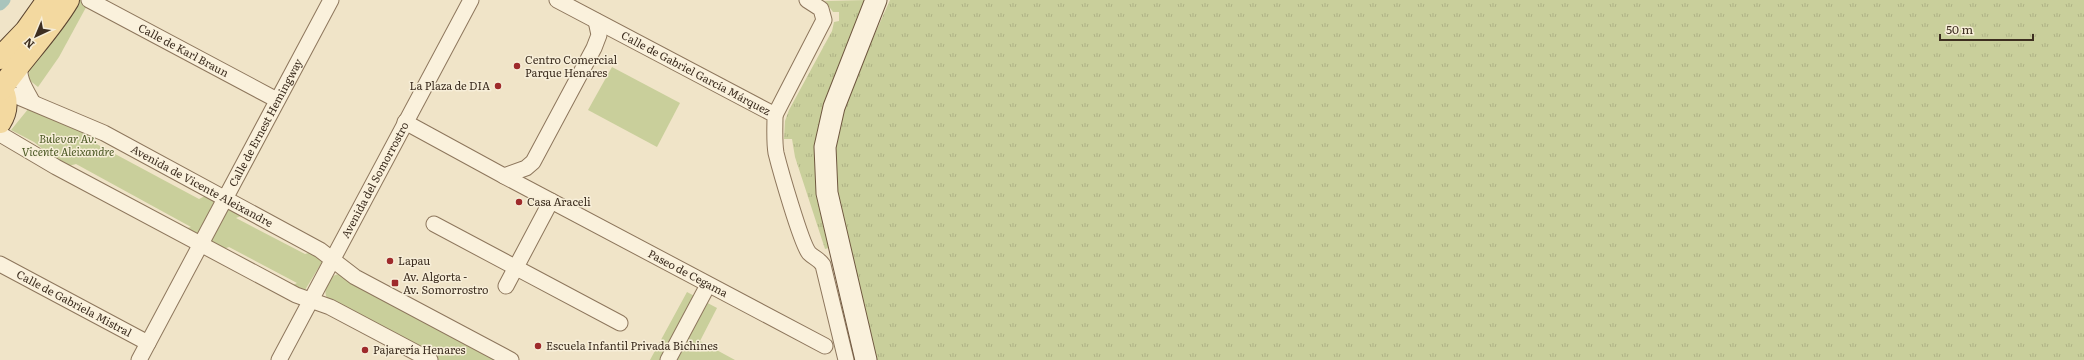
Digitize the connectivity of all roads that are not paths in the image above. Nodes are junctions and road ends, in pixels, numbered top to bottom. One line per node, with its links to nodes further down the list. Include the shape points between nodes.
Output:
1 (48, 0): 10 (main road)
2 (68, 0): 10 (main road, via 58,18)
3 (89, 0): 12 (street, Calle de Karl Braun)
4 (471, 0): 16 (street, Avenida del Somorrostro)
5 (557, 0): 9 (street, Calle de Gabriel García Márquez)
6 (807, 0): 14 (street, via 820,9 824,20)
7 (876, 0): 38 (street, via 834,107 825,147 827,193)
8 (328, 1): 12 (street, Calle de Ernest Hemingway)
9 (596, 21): 14 (street, Calle de Gabriel García Márquez); 18 (street, via 599,35 594,48 533,162 526,168)
10 (10, 60): 11 (main road); 13 (street)
11 (1, 89): 13 (street, Avenida de Vicente Aleixandre); 15 (main road, via 5,109)
12 (277, 100): 19 (street, Calle de Ernest Hemingway)
13 (32, 101): 19 (street, Avenida de Vicente Aleixandre, via 104,133)
14 (775, 116): 37 (street, Calle de Gabriel García Márquez, via 778,158 804,242 809,253 823,265)
15 (0, 122)
16 (405, 122): 18 (street, Paseo de Cegama); 23 (street, Avenida del Somorrostro)
17 (0, 134): 22 (street, via 56,168)
18 (504, 176): 20 (street, Paseo de Cegama)
19 (225, 199): 22 (street, Calle de Ernest Hemingway); 23 (street, Avenida de Vicente Aleixandre)
20 (551, 201): 25 (street); 26 (street, Paseo de Cegama)
21 (434, 224): 25 (street)
22 (201, 244): 28 (street); 30 (street, Calle de Ernest Hemingway)
23 (333, 259): 28 (street, Avenida del Somorrostro); 35 (street, Avenida de Vicente Aleixandre, via 355,277)
24 (0, 264): 30 (street, Calle de Gabriela Mistral)
25 (516, 268): 27 (street); 29 (street)
26 (708, 284): 31 (street, Paseo de Cegama); 36 (street)
27 (506, 286)
28 (310, 300): 33 (street, Avenida del Somorrostro); 34 (street, via 330,307)
29 (620, 323)
30 (148, 342): 32 (street, Calle de Ernest Hemingway)
31 (825, 346)
32 (139, 360)
33 (279, 360)
34 (430, 360)
35 (511, 360)
36 (668, 360)
37 (846, 360)
38 (866, 360)

